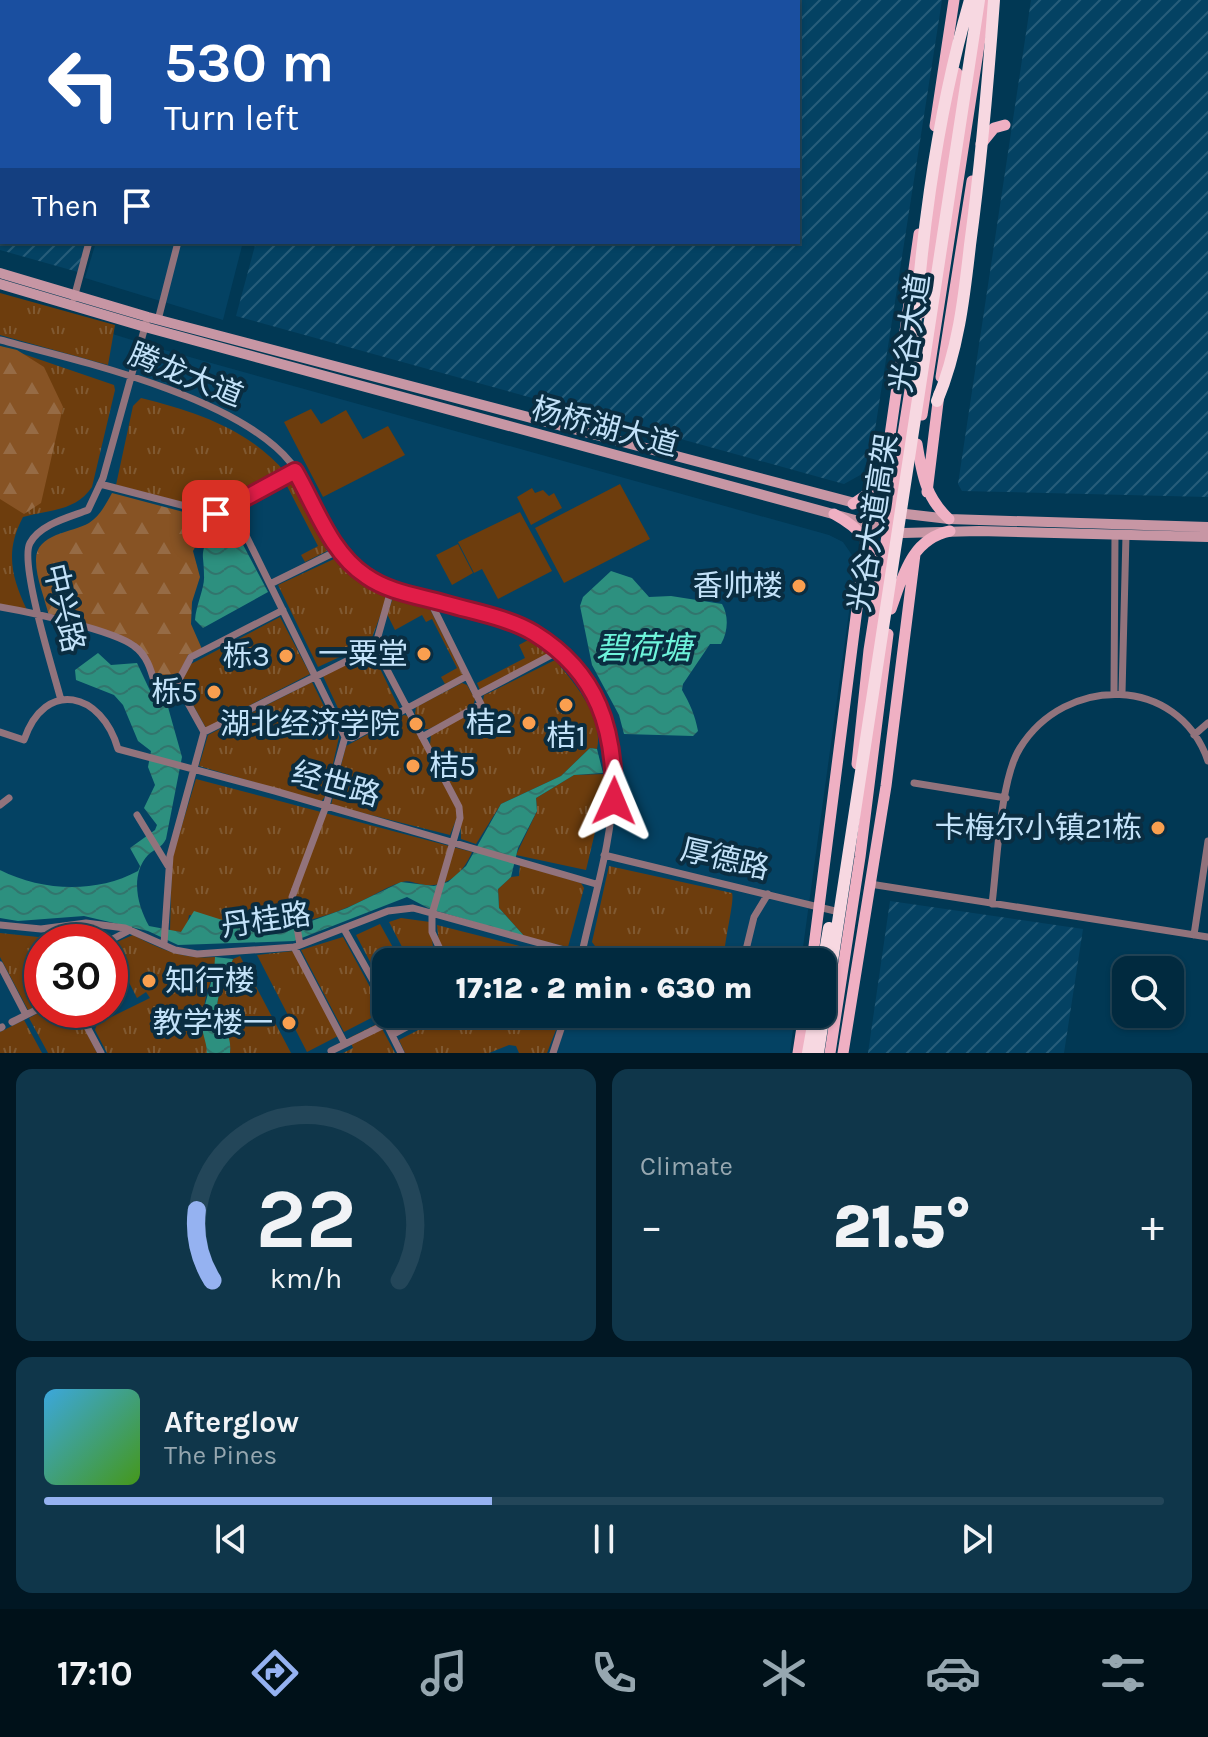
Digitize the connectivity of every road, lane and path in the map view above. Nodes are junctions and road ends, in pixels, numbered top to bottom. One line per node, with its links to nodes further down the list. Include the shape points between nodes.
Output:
1 (954, 0): 22 (main road)
2 (970, 0): 16 (main road, 光谷大道); 16 (highway, via 947,79 915,312); 98 (highway, 光谷大道高架)
3 (979, 0): 119 (highway, 光谷大道高架)
4 (992, 0): 5 (main road); 17 (main road, 光谷大道); 18 (highway, via 969,258 952,366)
5 (985, 98): 6 (main road); 6 (main road, via 989,112 1005,125 986,134)
6 (977, 152): 13 (main road)
7 (88, 244): 11 (street)
8 (177, 244): 12 (street, 中兴路)
9 (0, 273): 11 (main road, 杨桥湖大道)
10 (0, 284): 11 (main road, 杨桥湖大道)
11 (74, 300): 12 (main road, 杨桥湖大道)
12 (150, 321): 15 (street, 中兴路); 25 (main road, 杨桥湖大道); 28 (main road, 杨桥湖大道)
13 (950, 327): 17 (main road); 18 (main road)
14 (0, 340): 15 (street, 腾龙大道)
15 (129, 376): 21 (street, 腾龙大道, via 241,421); 23 (street, 中兴路)
16 (911, 383): 19 (main road, 光谷大道)
17 (925, 393): 20 (main road, 光谷大道)
18 (937, 401): 24 (main road)
19 (904, 431): 22 (main road); 27 (main road, 光谷大道)
20 (917, 444): 24 (main road); 29 (main road, 光谷大道)
21 (295, 471): 26 (street); 37 (street, 腾龙大道)
22 (884, 477): 25 (main road)
23 (100, 484): 26 (street, via 216,514); 46 (street, 中兴路, via 88,510 38,532 29,545)
24 (927, 492): 30 (main road)
25 (853, 504): 27 (main road, 杨桥湖大道)
26 (231, 505): 39 (street)
27 (889, 512): 29 (main road, 杨桥湖大道); 32 (main road, 光谷大道)
28 (834, 514): 32 (main road, 杨桥湖大道); 36 (main road)
29 (906, 516): 30 (main road, 杨桥湖大道); 33 (main road, 光谷大道)
30 (950, 525): 31 (main road, 杨桥湖大道); 33 (main road, 杨桥湖大道); 34 (main road, 杨桥湖大道); 38 (main road)
31 (1208, 527)
32 (888, 529): 33 (main road, 杨桥湖大道); 42 (main road, 光谷大道)
33 (903, 533): 44 (main road, 光谷大道)
34 (1120, 535): 35 (main road, 杨桥湖大道); 53 (street)
35 (1208, 537)
36 (866, 538): 42 (main road, via 874,555); 58 (main road)
37 (339, 550): 39 (street); 40 (street, 腾龙大道, via 365,576)
38 (915, 554): 44 (main road); 68 (main road)
39 (270, 584): 45 (street)
40 (391, 590): 41 (street, 腾龙大道); 47 (street)
41 (429, 599): 48 (street, 腾龙大道, via 507,621 534,633); 51 (street)
42 (876, 603): 49 (main road, 光谷大道)
43 (0, 607): 46 (street)
44 (891, 609): 56 (main road, 光谷大道)
45 (283, 610): 50 (street); 52 (street, via 191,657)
46 (38, 614): 52 (street, via 133,644 148,662 155,684); 55 (street, 中兴路)
47 (375, 647): 50 (street); 57 (street)
48 (557, 652): 54 (street); 76 (street, 腾龙大道, via 593,693 610,734 614,801)
49 (868, 656): 58 (main road); 83 (main road, 光谷大道)
50 (316, 676): 61 (street); 63 (street)
51 (467, 676): 54 (street); 57 (street)
52 (173, 691): 61 (street, via 184,696)
53 (1118, 693): 62 (street, via 1172,712); 70 (street, via 1066,704 1035,728 1018,750)
54 (476, 695): 64 (street, via 481,704)
55 (61, 700): 60 (street, via 34,717 24,740); 66 (street, 经世路, via 93,707 107,721 118,749)
56 (879, 705): 68 (main road); 120 (main road, 光谷大道)
57 (407, 708): 63 (street); 64 (street)
58 (846, 714): 82 (main road)
59 (1208, 723): 62 (street)
60 (0, 732)
61 (204, 732): 66 (street)
62 (1194, 735): 65 (street)
63 (345, 737): 72 (street)
64 (422, 737): 75 (street, via 459,807)
65 (1208, 761)
66 (194, 770): 72 (street, 经世路); 77 (street)
67 (914, 783): 70 (street)
68 (884, 795): 79 (main road)
69 (9, 798): 71 (street)
70 (1006, 798): 81 (street)
71 (0, 805)
72 (326, 806): 75 (street, 经世路); 92 (street, via 292,897)
73 (137, 815): 77 (street)
74 (1208, 841): 89 (street)
75 (454, 842): 78 (street, 经世路); 84 (street)
76 (604, 855): 78 (street, 腾龙大道); 80 (street, 厚德路)
77 (168, 866): 91 (street)
78 (596, 884): 95 (street, 腾龙大道)
79 (870, 884): 81 (street); 121 (main road)
80 (768, 894): 82 (street, 厚德路); 96 (street, via 754,917)
81 (992, 904): 89 (street)
82 (821, 907): 83 (street, 厚德路); 97 (main road)
83 (835, 911): 99 (main road, 光谷大道)
84 (433, 912): 87 (street, 丹桂路, via 388,911); 93 (street, via 432,932); 94 (street, 丹桂路)
85 (0, 925): 86 (street, 丹桂路)
86 (24, 927)
87 (344, 929): 92 (street, 丹桂路); 101 (street)
88 (130, 930): 91 (street, 丹桂路)
89 (1194, 935): 90 (street)
90 (1208, 937)
91 (164, 944): 92 (street, 丹桂路, via 197,954)
92 (298, 945): 113 (street)
93 (439, 948)
94 (546, 948)
95 (583, 948)
96 (746, 948)
97 (814, 948)
98 (825, 948)
99 (829, 948)
100 (0, 965): 102 (street)
101 (372, 979)
102 (24, 1011)
103 (24, 1016): 104 (street)
104 (12, 1022)
105 (88, 1028): 115 (street)
106 (378, 1028): 113 (street)
107 (388, 1028): 112 (street)
108 (405, 1028): 112 (street)
109 (561, 1028): 117 (street)
110 (802, 1028): 118 (main road)
111 (816, 1028): 119 (highway, 光谷大道高架)
112 (392, 1035): 116 (street)
113 (345, 1044): 114 (street)
114 (331, 1051)
115 (101, 1053)
116 (401, 1053)
117 (553, 1053)
118 (798, 1053)
119 (813, 1053)
120 (830, 1053)
121 (843, 1053)

